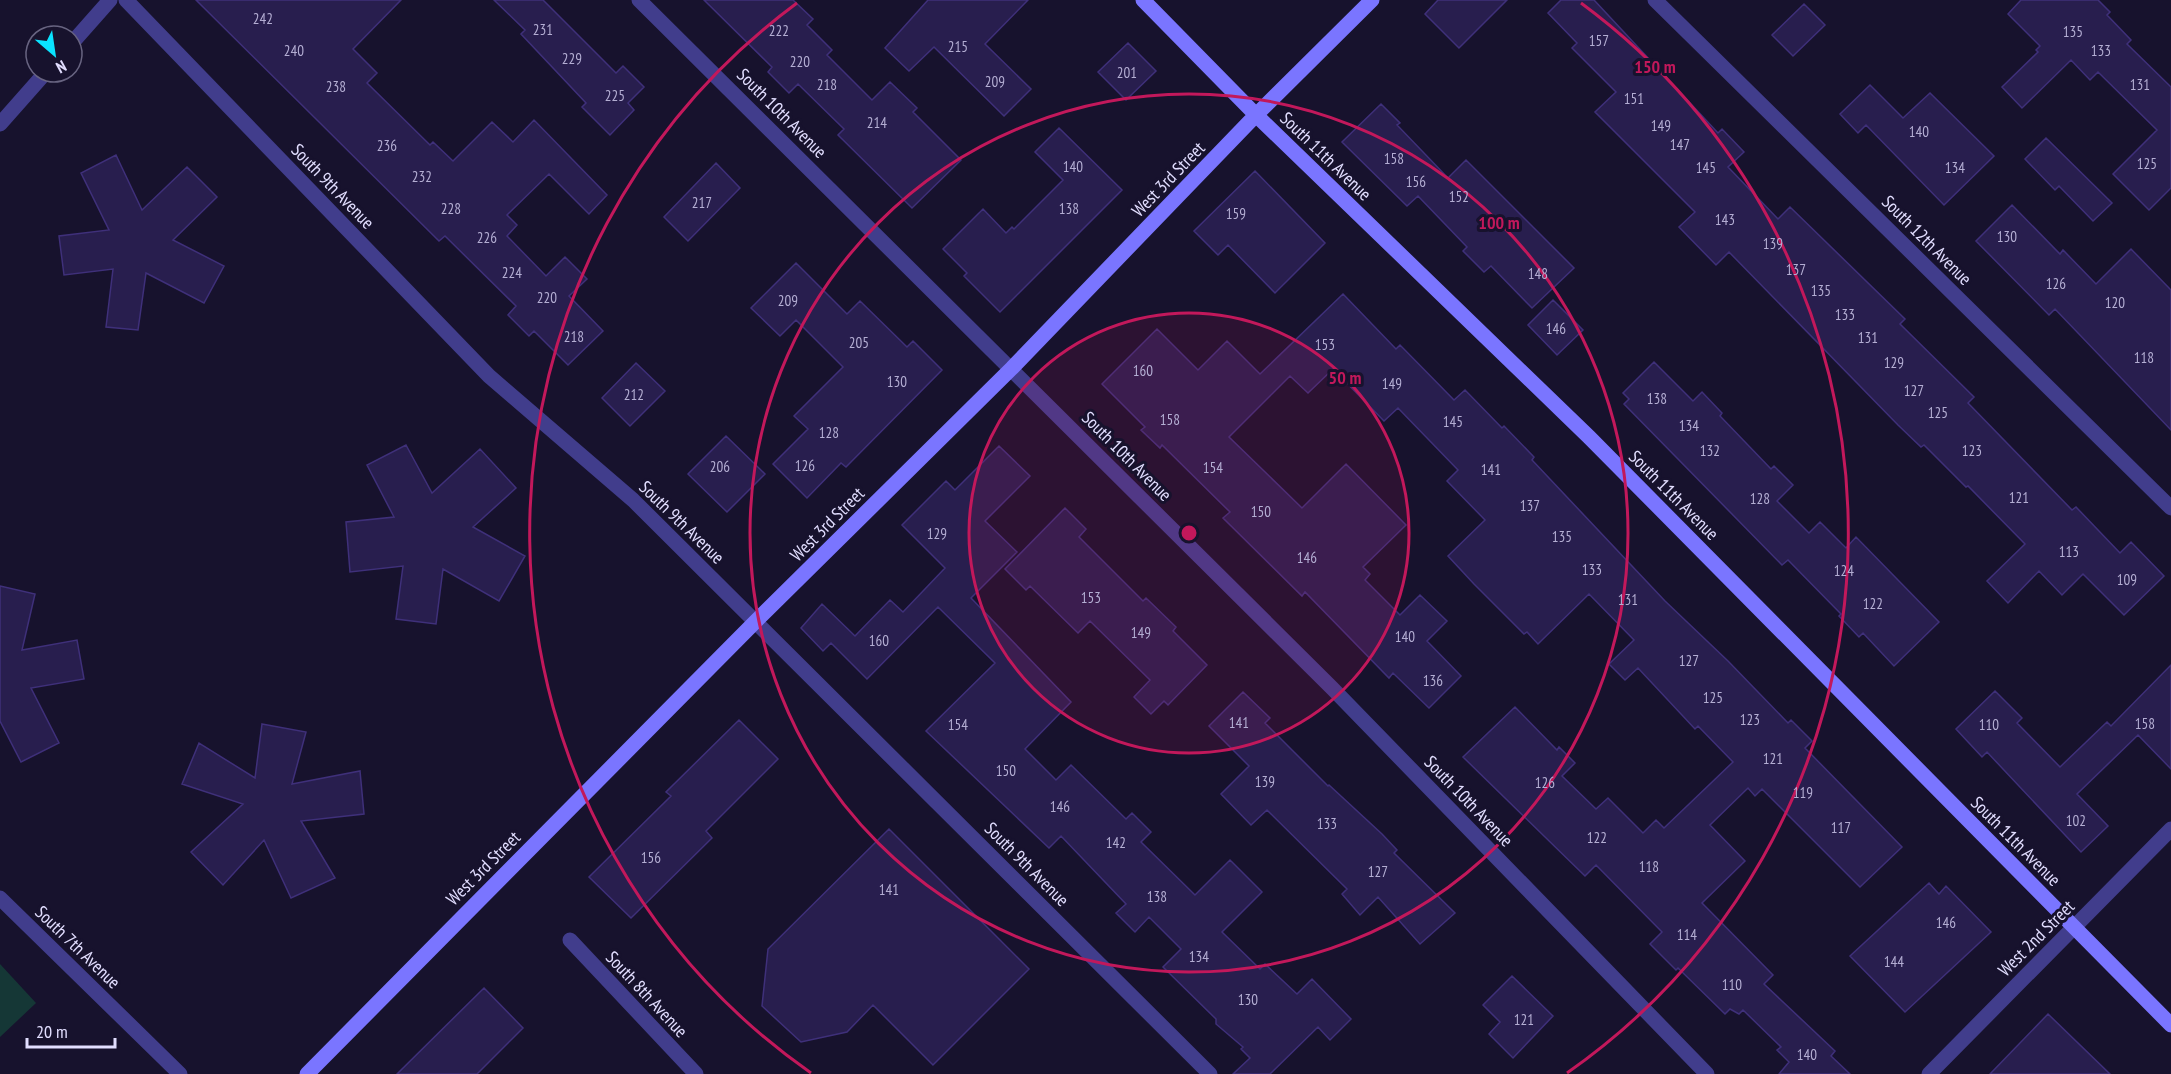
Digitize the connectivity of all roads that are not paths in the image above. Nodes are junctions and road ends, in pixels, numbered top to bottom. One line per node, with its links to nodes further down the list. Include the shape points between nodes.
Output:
1 (110, 0): 7 (street)
2 (126, 0): 13 (street, South 9th Avenue, via 489,376 633,500)
3 (639, 0): 11 (street, South 10th Avenue)
4 (1143, 0): 9 (street, South 11th Avenue)
5 (1372, 0): 9 (street, West 3rd Street)
6 (1655, 0): 12 (street, South 12th Avenue)
7 (84, 29)
8 (35, 84): 10 (street)
9 (1256, 115): 11 (street, West 3rd Street); 16 (street, South 11th Avenue, via 1589,437)
10 (0, 124)
11 (1012, 368): 13 (street, West 3rd Street); 23 (street, South 10th Avenue, via 1332,688)
12 (2171, 508)
13 (756, 621): 20 (street, West 3rd Street); 22 (street, South 9th Avenue)
14 (2171, 829): 16 (street, West 2nd Street)
15 (0, 898): 19 (street, South 7th Avenue)
16 (2073, 928): 18 (street, South 11th Avenue); 24 (street, West 2nd Street)
17 (570, 940): 21 (street, South 8th Avenue)
18 (2171, 1025)
19 (180, 1074)
20 (307, 1074)
21 (696, 1074)
22 (1210, 1074)
23 (1707, 1074)
24 (1929, 1074)

